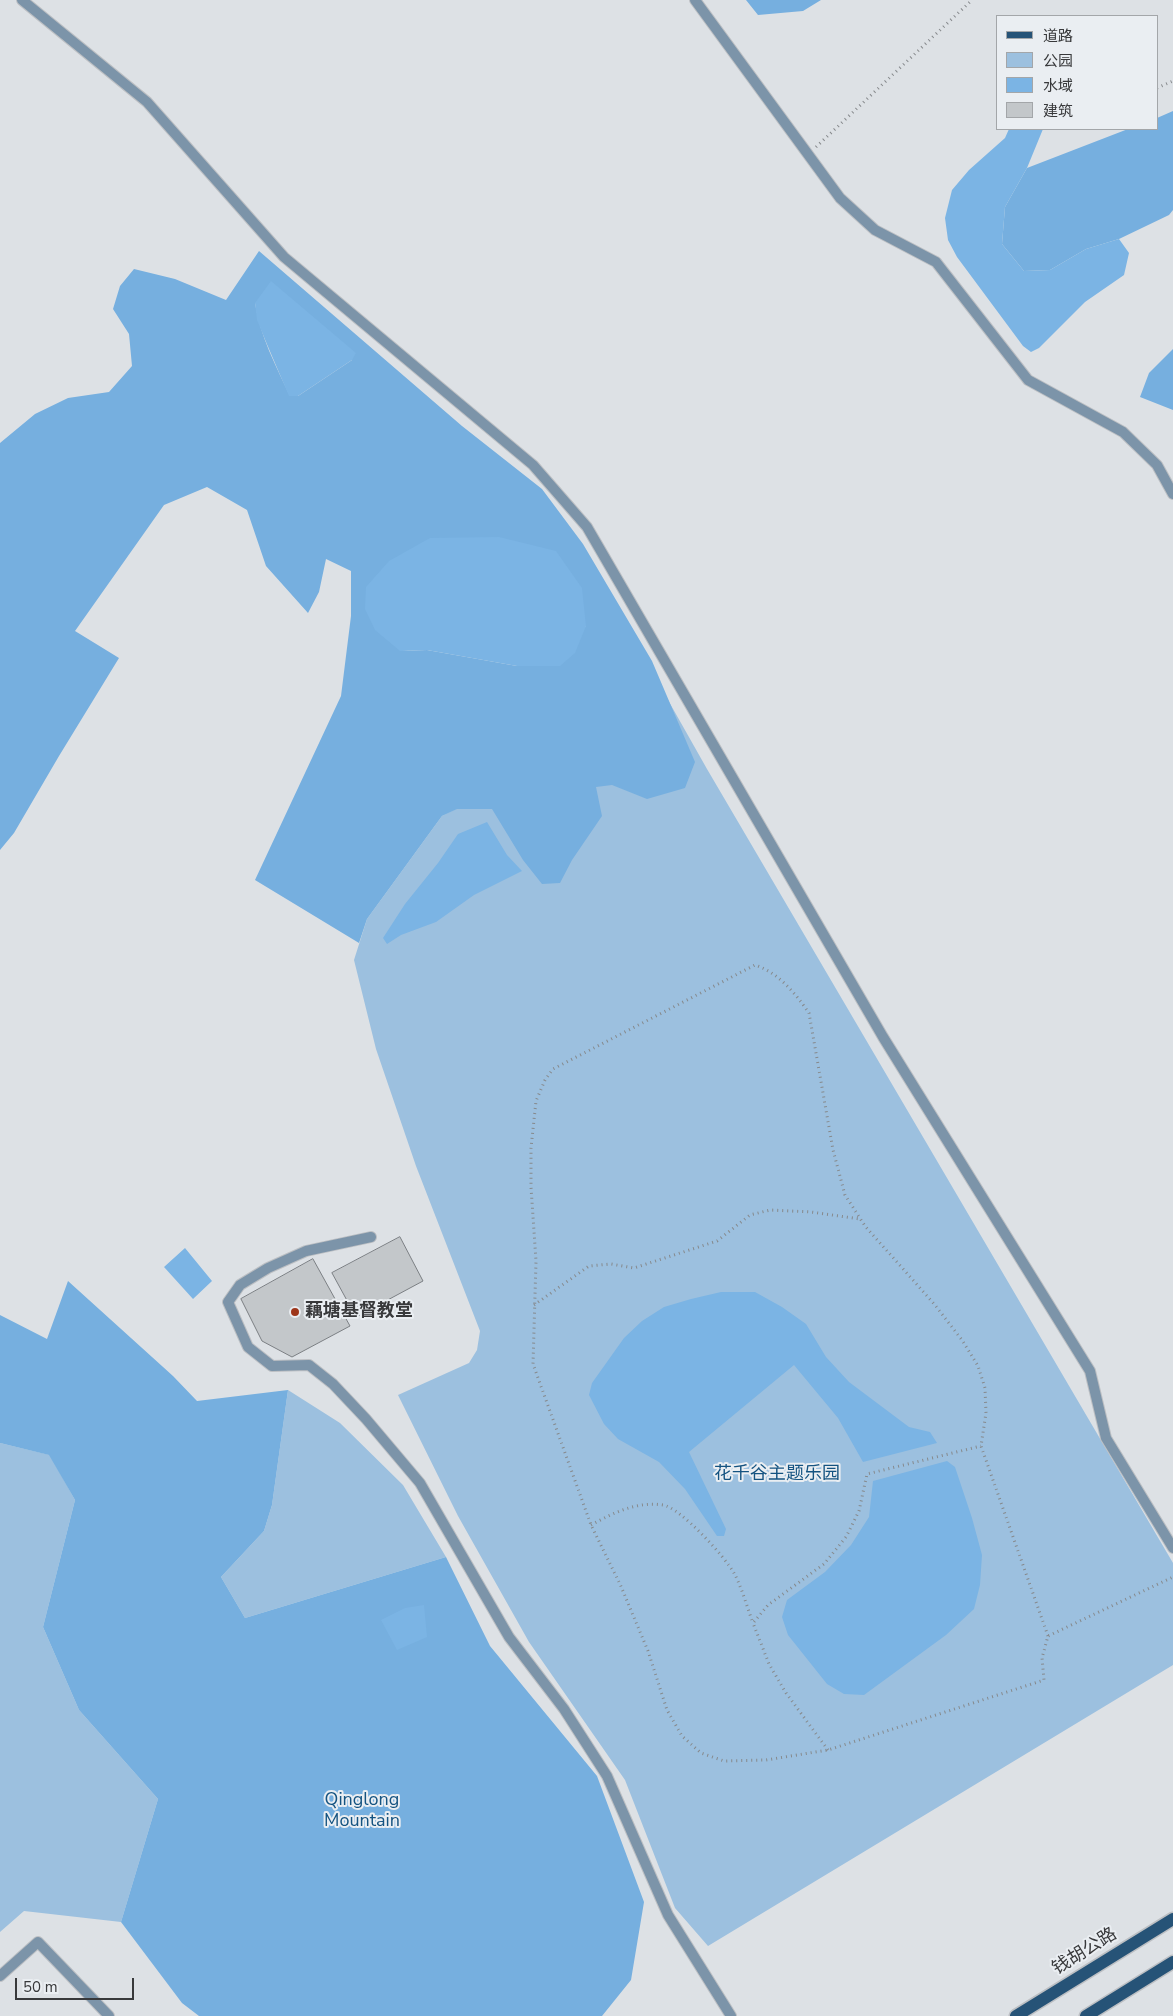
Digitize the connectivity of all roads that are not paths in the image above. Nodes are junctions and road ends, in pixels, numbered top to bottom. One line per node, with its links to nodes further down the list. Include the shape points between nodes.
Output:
1 (22, 0): 5 (street, via 147,102 284,257 533,465 587,526 883,1036 1090,1370 1106,1438)
2 (695, 0): 3 (street, via 840,198 875,230 936,262 1028,380 1123,432 1157,465)
3 (1173, 494)
4 (371, 1237): 10 (street, via 306,1251 240,1284 228,1302 248,1347 272,1366 309,1365 359,1412 420,1483 509,1638 564,1708 607,1776 668,1915)
5 (1173, 1548)
6 (1173, 1919): 11 (main road, 钱胡公路)
7 (1173, 1962): 12 (main road)
8 (0, 1976): 9 (street, via 38,1942)
9 (110, 2016)
10 (731, 2016)
11 (1016, 2016)
12 (1086, 2016)

